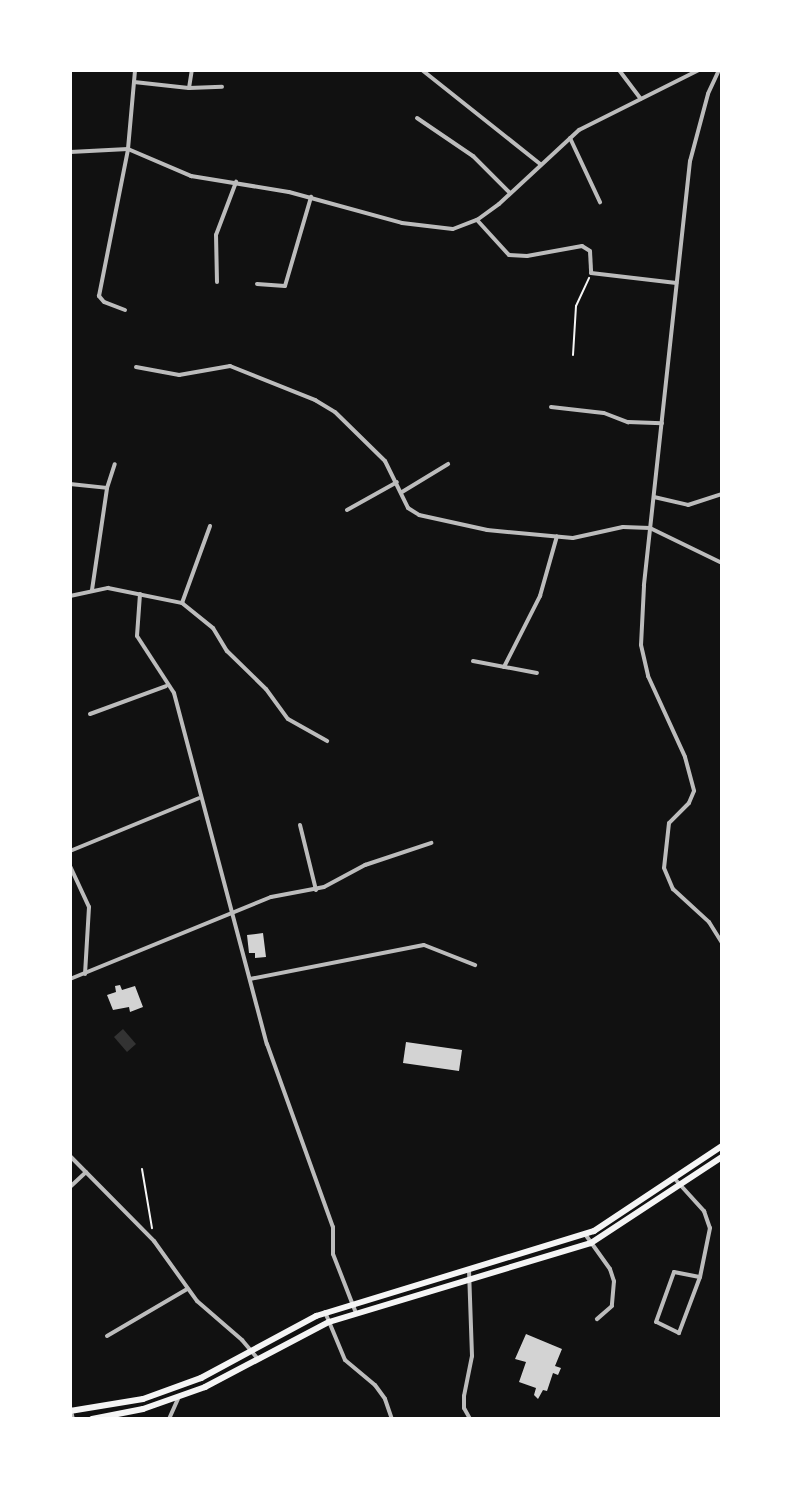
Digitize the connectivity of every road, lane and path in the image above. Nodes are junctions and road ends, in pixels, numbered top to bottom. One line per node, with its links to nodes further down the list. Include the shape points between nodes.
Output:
1 (135, 70): 7 (street)
2 (192, 70): 9 (street)
3 (422, 70): 15 (street)
4 (619, 70): 10 (street)
5 (699, 70): 10 (street)
6 (721, 71): 23 (street, via 708,94 690,161)
7 (134, 82): 9 (street); 13 (street)
8 (222, 87): 9 (street)
9 (189, 88)
10 (641, 99): 12 (street)
11 (417, 118): 17 (street, via 473,156)
12 (570, 138): 15 (street); 19 (street)
13 (128, 149): 14 (street); 16 (street, via 177,172); 25 (street, via 99,296)
14 (70, 152)
15 (540, 164): 17 (street)
16 (236, 182): 18 (street); 22 (street, via 216,235)
17 (510, 193): 20 (street)
18 (311, 197): 20 (street, via 402,223 453,229); 24 (street, via 285,286)
19 (600, 202)
20 (477, 220): 21 (street, via 509,255 587,247)
21 (591, 273): 23 (street); 26 (path, via 576,306)
22 (217, 282)
23 (676, 283): 29 (street)
24 (257, 284)
25 (125, 310)
26 (573, 355)
27 (136, 367): 32 (street, via 179,375 230,366 315,400 373,448)
28 (551, 407): 29 (street)
29 (662, 423): 37 (street)
30 (115, 464): 34 (street)
31 (448, 464): 35 (street)
32 (397, 482): 35 (street); 38 (street)
33 (70, 484): 34 (street)
34 (107, 488): 43 (street)
35 (402, 492): 41 (street, via 408,508 426,517 487,530)
36 (722, 494): 37 (street, via 688,505)
37 (654, 497): 40 (street)
38 (347, 510)
39 (210, 526): 46 (street)
40 (650, 528): 41 (street); 42 (street); 60 (street, via 643,662 685,757 694,791 669,823 664,868 673,889 709,922)
41 (557, 536): 48 (street, via 540,596)
42 (722, 563)
43 (92, 590): 44 (street); 45 (street)
44 (140, 594): 46 (street); 50 (street, via 137,636)
45 (70, 596)
46 (182, 603): 52 (street, via 213,628 288,719)
47 (473, 661): 48 (street)
48 (504, 667): 49 (street)
49 (537, 673)
50 (166, 686): 51 (street); 53 (street, via 174,693)
51 (90, 714)
52 (327, 741)
53 (199, 798): 56 (street); 59 (street)
54 (300, 825): 58 (street)
55 (431, 843): 58 (street, via 365,865)
56 (70, 851)
57 (70, 866): 62 (street, via 89,907)
58 (316, 890): 59 (street, via 271,897)
59 (233, 915): 62 (street); 64 (street)
60 (722, 943)
61 (475, 965): 64 (street, via 424,945)
62 (85, 974): 63 (street)
63 (70, 979)
64 (250, 979): 80 (street, via 267,1044 333,1227 333,1254)
65 (722, 1146): 70 (main road)
66 (70, 1156): 69 (street)
67 (722, 1157): 72 (main road)
68 (142, 1169): 74 (path)
69 (86, 1172): 71 (street); 74 (street)
70 (674, 1178): 72 (street); 73 (main road)
71 (70, 1187)
72 (681, 1187): 75 (main road); 77 (street, via 710,1220)
73 (585, 1234): 75 (street); 76 (main road)
74 (154, 1241): 79 (street)
75 (591, 1243): 78 (main road); 83 (street, via 610,1269 615,1292 612,1306)
76 (469, 1270): 78 (street); 80 (main road)
77 (700, 1277): 77 (street, via 679,1333 656,1322 674,1272)
78 (470, 1280): 82 (main road); 94 (street, via 472,1356 464,1396)
79 (187, 1289): 85 (street); 86 (street)
80 (352, 1303): 81 (main road); 82 (street)
81 (325, 1312): 84 (street); 86 (main road)
82 (356, 1313): 84 (main road)
83 (597, 1319)
84 (329, 1322): 87 (main road); 93 (street, via 345,1360 375,1385)
85 (107, 1336)
86 (251, 1350): 87 (street); 89 (main road, via 201,1378 143,1399)
87 (258, 1359): 88 (main road)
88 (179, 1396): 90 (street); 92 (main road)
89 (71, 1409): 91 (street)
90 (170, 1418)
91 (73, 1419)
92 (92, 1419)
93 (392, 1419)
94 (470, 1419)

